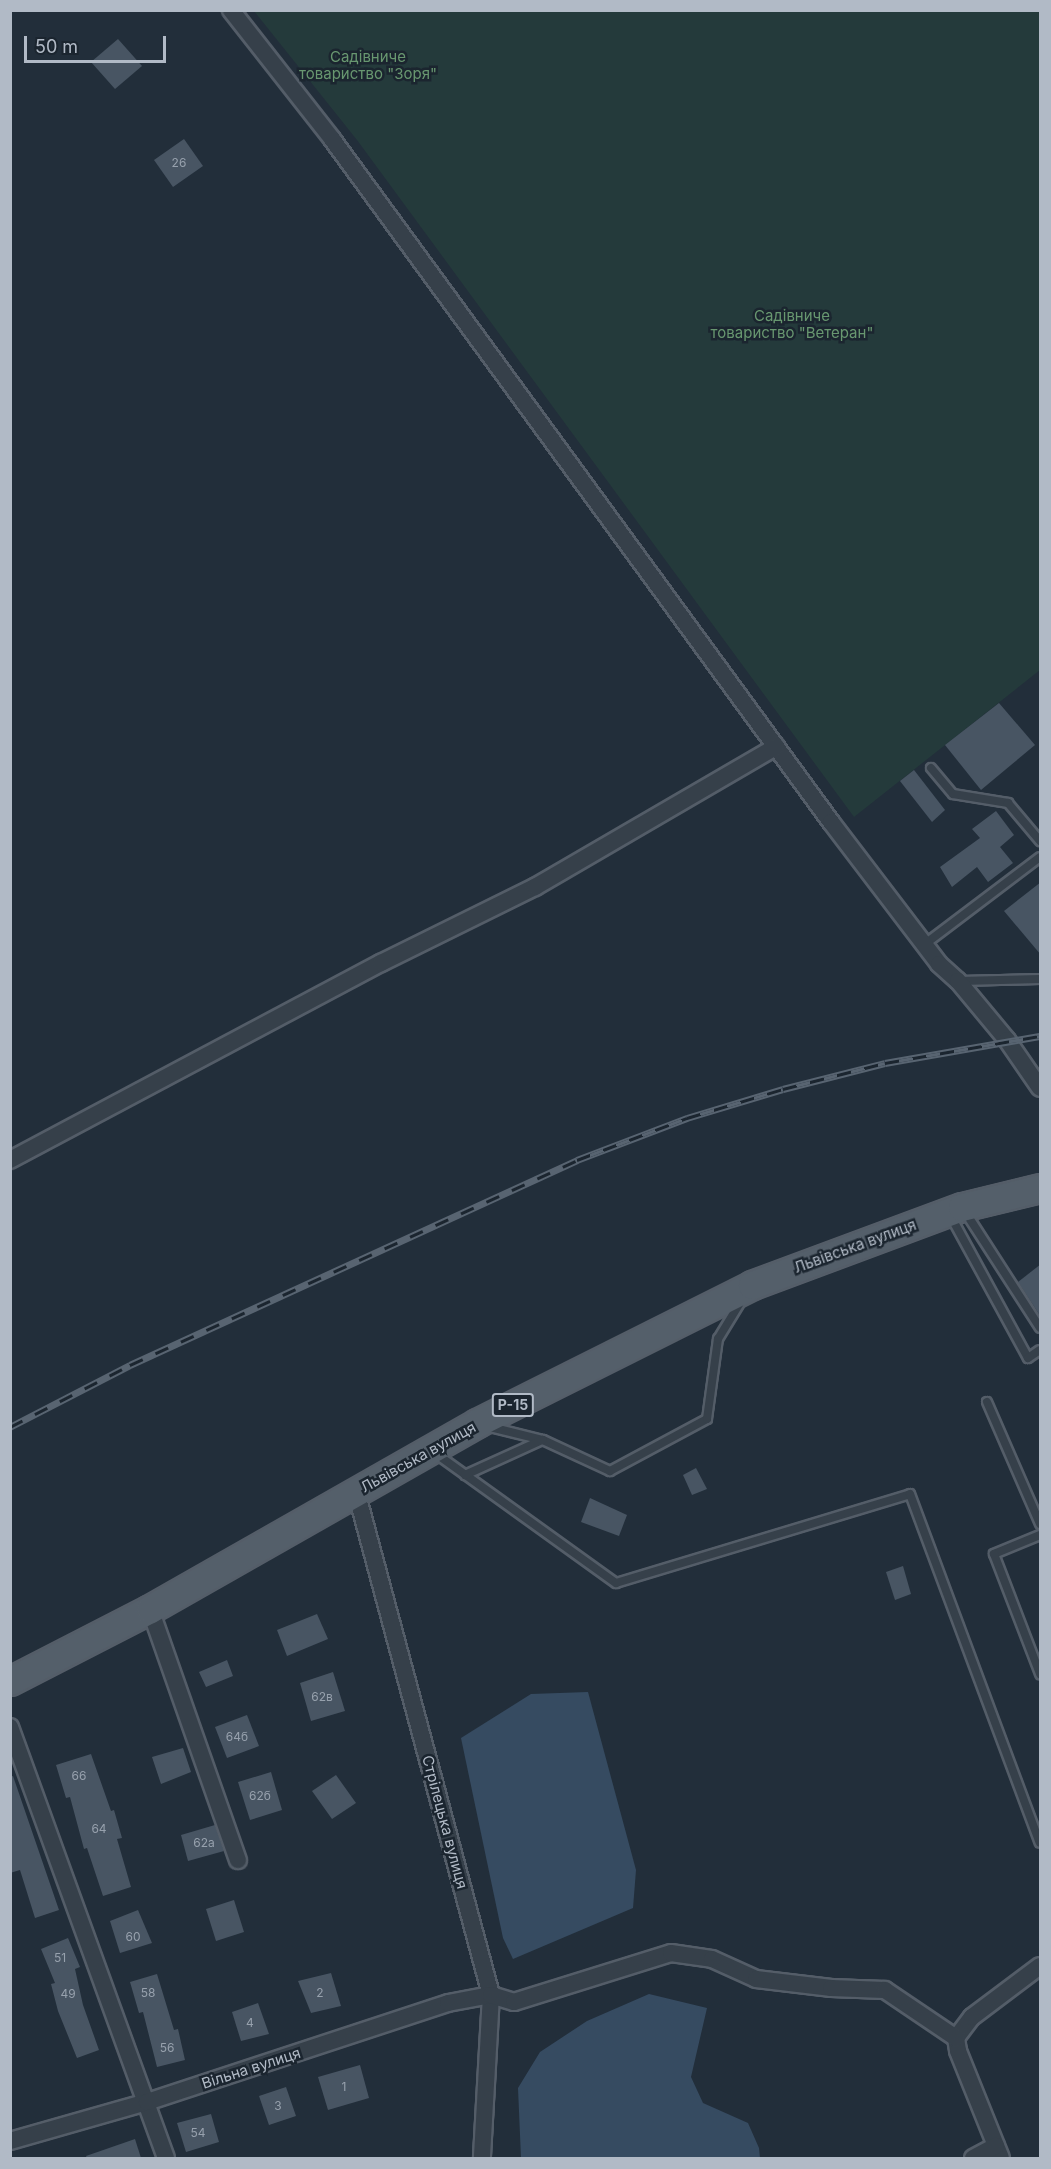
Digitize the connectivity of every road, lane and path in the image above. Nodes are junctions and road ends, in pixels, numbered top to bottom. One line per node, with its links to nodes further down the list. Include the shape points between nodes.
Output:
1 (231, 10): 2 (street, via 332,139)
2 (776, 747): 6 (street); 10 (street, via 534,887 381,963)
3 (931, 768): 4 (lane, via 953,794 1008,803)
4 (1041, 841)
5 (1041, 857): 6 (lane)
6 (925, 944): 8 (street)
7 (1041, 979): 8 (lane)
8 (958, 981): 9 (street)
9 (1041, 1088)
10 (10, 1160)
11 (1041, 1188): 12 (main road, Львівська вулиця / Р-15)
12 (955, 1209): 13 (main road, Львівська вулиця / Р-15); 14 (lane); 15 (lane, via 1028,1358)
13 (752, 1285): 17 (main road, Львівська вулиця / Р-15); 18 (lane, via 718,1339 707,1419 610,1471)
14 (1041, 1328)
15 (1041, 1350)
16 (987, 1402): 22 (lane)
17 (477, 1423): 18 (lane); 19 (main road, Львівська вулиця / Р-15)
18 (543, 1440): 20 (lane)
19 (430, 1450): 20 (lane); 21 (main road, Львівська вулиця / Р-15)
20 (465, 1475): 28 (lane, via 616,1583 910,1494)
21 (356, 1491): 24 (main road, Львівська вулиця / Р-15); 31 (street, Стрілецька вулиця)
22 (1041, 1524)
23 (1041, 1535): 25 (lane, via 994,1554)
24 (150, 1609): 26 (main road, Львівська вулиця / Р-15); 29 (street)
25 (1041, 1674)
26 (10, 1681)
27 (10, 1727): 33 (street)
28 (1041, 1843)
29 (238, 1860)
30 (1041, 1966): 32 (street, via 972,2017)
31 (491, 1995): 32 (street, via 514,2002 671,1953 712,1959 756,1979 885,1990); 33 (street, Вільна вулиця, via 448,2003); 37 (street, Стрілецька вулиця)
32 (956, 2038): 35 (street)
33 (147, 2102): 34 (street, Вільна вулиця); 36 (street)
34 (10, 2141)
35 (998, 2152): 38 (street)
36 (166, 2158)
37 (482, 2158)
38 (973, 2158)

